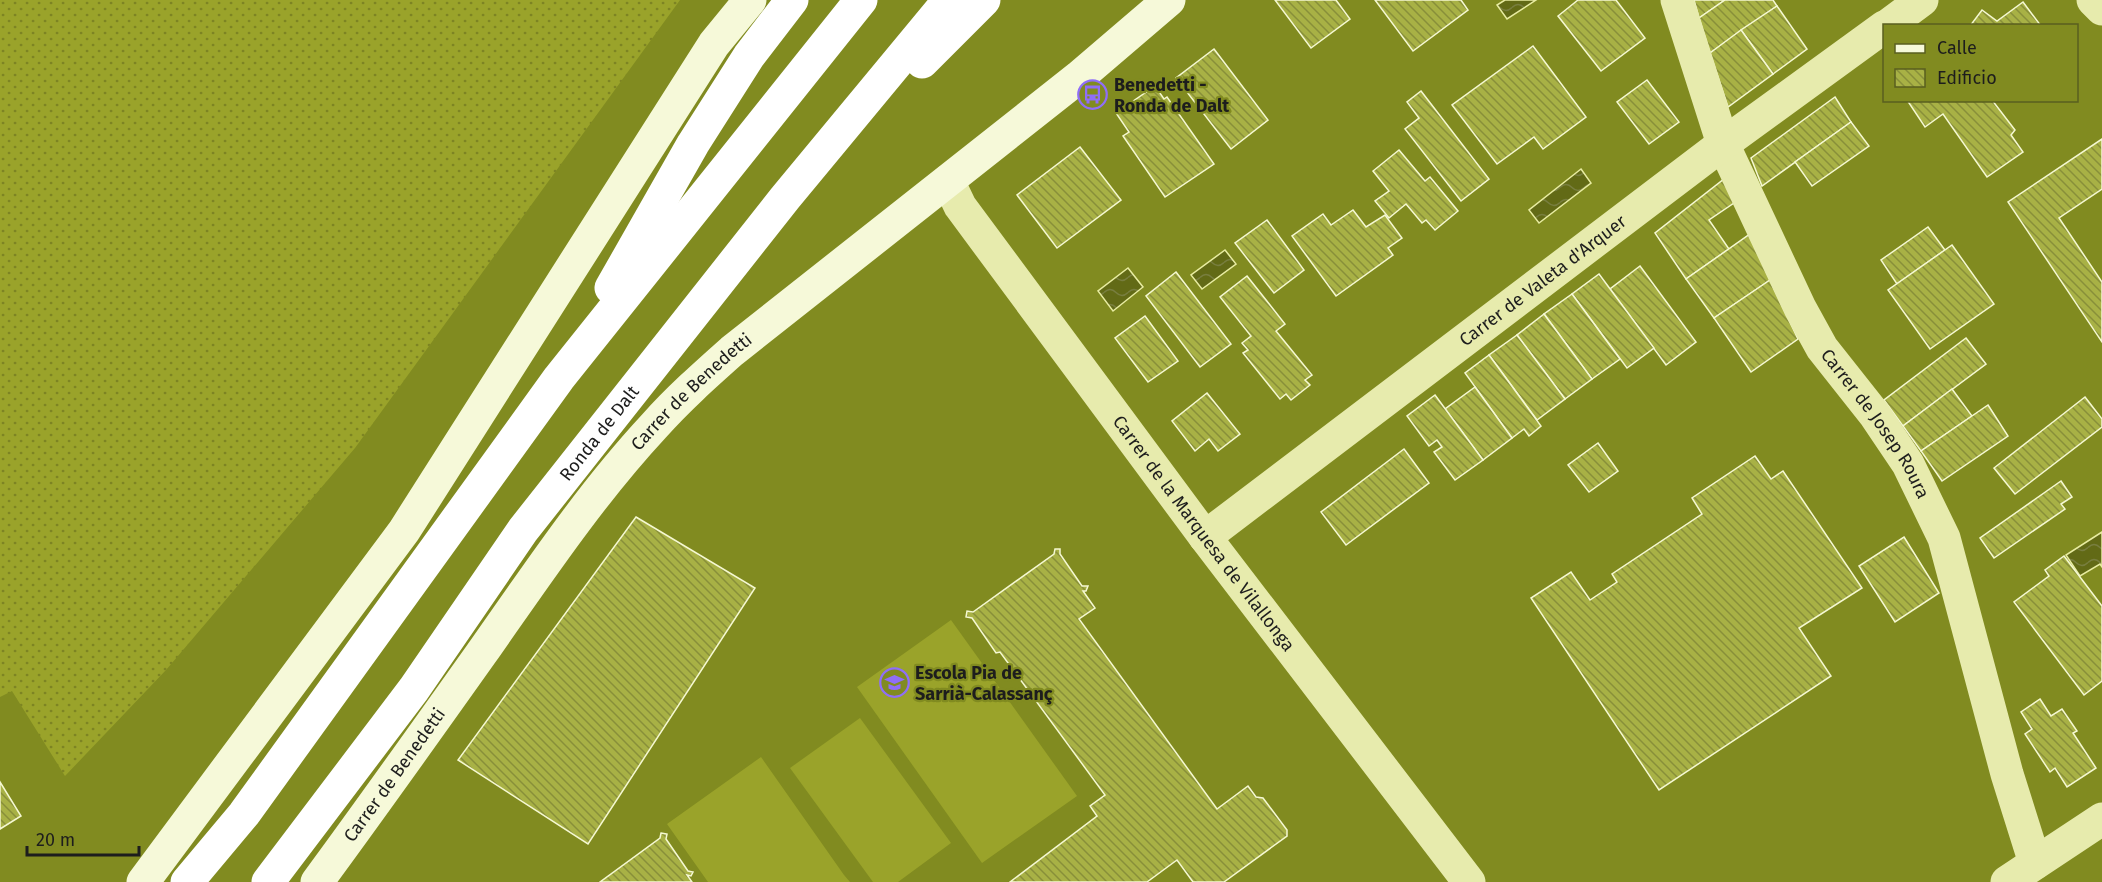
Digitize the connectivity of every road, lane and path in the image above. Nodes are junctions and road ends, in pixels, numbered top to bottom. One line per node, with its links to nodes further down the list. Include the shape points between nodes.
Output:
1 (750, 0): 20 (street, via 714,44 404,531)
2 (792, 0): 16 (highway, via 749,56 693,144)
3 (861, 0): 16 (highway)
4 (949, 0): 15 (highway, Ronda de Dalt)
5 (984, 0): 15 (highway)
6 (1169, 0): 14 (street, Carrer de Benedetti)
7 (1677, 0): 13 (street, Carrer de Josep Roura)
8 (1922, 0): 11 (street, Carrer de Valeta d'Arquer)
9 (2093, 0): 10 (street)
10 (2102, 9)
11 (1889, 24)
12 (1883, 28): 13 (street, Carrer de Valeta d'Arquer)
13 (1723, 144): 17 (street, Carrer de Valeta d'Arquer); 19 (street, Carrer de Josep Roura, via 1822,348 1908,464 1944,538)
14 (948, 181): 17 (street, Carrer de la Marquesa de Vilallonga, via 960,206); 23 (street, Carrer de Benedetti, via 732,351 654,426 550,556)
15 (785, 198): 22 (highway, Ronda de Dalt, via 523,530 414,689)
16 (559, 378): 21 (highway, via 243,814)
17 (1205, 537): 24 (street, Carrer de la Marquesa de Vilallonga)
18 (2102, 819): 19 (street)
19 (2035, 863): 25 (street)
20 (143, 882)
21 (187, 882)
22 (268, 882)
23 (317, 882)
24 (1468, 882)
25 (2007, 882)

